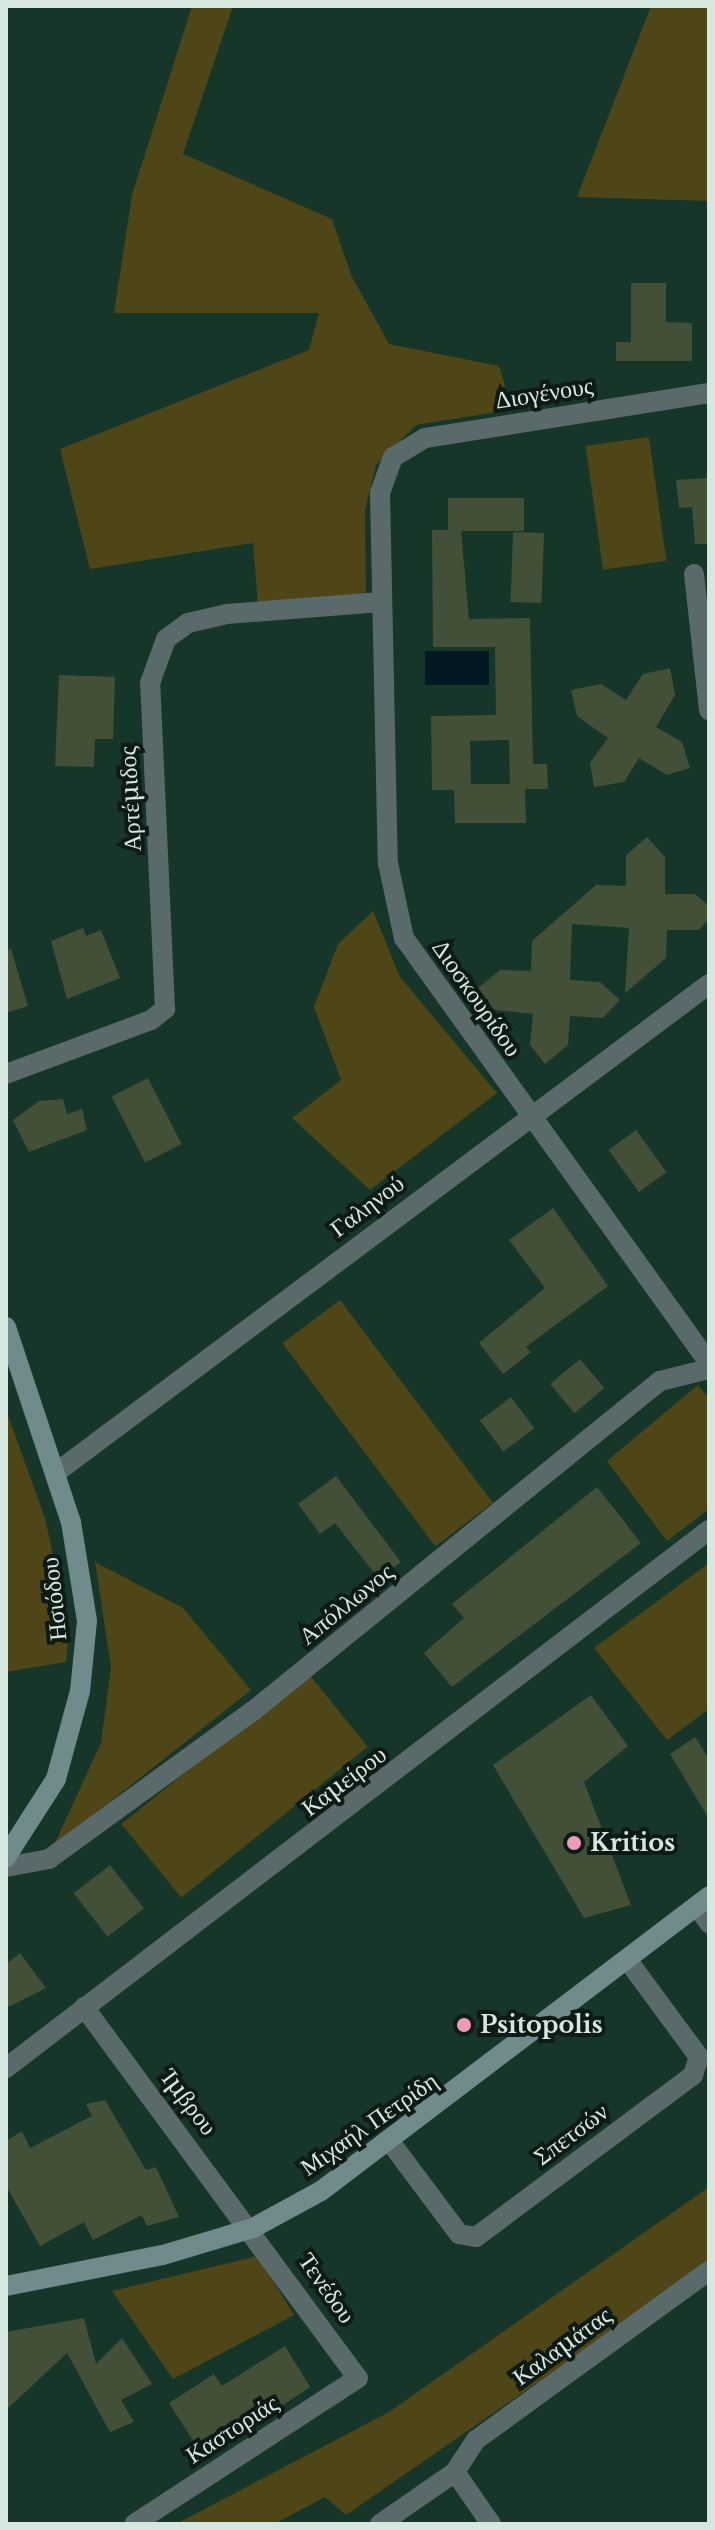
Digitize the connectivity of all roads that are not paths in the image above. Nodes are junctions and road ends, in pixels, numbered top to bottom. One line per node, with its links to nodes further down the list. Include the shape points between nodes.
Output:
1 (709, 393): 2 (street, Διογένους, via 425,438)
2 (393, 457): 4 (street, Διοσκουρίδου, via 380,492)
3 (694, 574): 5 (street)
4 (382, 602): 7 (street, Αρτέμιδος, via 226,614 188,623 166,639 150,683 165,1009 151,1020); 8 (street, Διοσκουρίδου, via 388,863 395,910 416,961)
5 (709, 710)
6 (709, 984): 8 (street, Γαληνού)
7 (6, 1074)
8 (529, 1117): 10 (street, Διοσκουρίδου); 11 (street, Γαληνού)
9 (6, 1327): 11 (main road, Ησιόδου)
10 (709, 1366): 14 (street, Απόλλωνος, via 660,1381 253,1711 49,1859)
11 (57, 1472): 13 (main road, Ησιόδου, via 84,1588 85,1654 56,1779)
12 (709, 1530): 17 (street, Καμείρου, via 449,1735)
13 (6, 1857)
14 (6, 1867)
15 (705, 1909): 16 (main road, Μιχαήλ Πετρίδη)
16 (629, 1962): 19 (main road, Μιχαήλ Πετρίδη); 19 (street, Σπετσών, via 699,2057 693,2075 476,2237 459,2234)
17 (84, 2007): 18 (street, Καμείρου); 20 (street, Ίμβρου)
18 (6, 2068)
19 (391, 2143): 20 (main road, Μιχαήλ Πετρίδη)
20 (253, 2228): 22 (main road, Μιχαήλ Πετρίδη, via 163,2255); 23 (street, Τενέδου)
21 (709, 2271): 24 (street, Καλαμάτας, via 476,2440)
22 (6, 2286)
23 (358, 2378): 25 (street, Καστοριάς)
24 (455, 2472): 26 (street); 27 (street)
25 (134, 2524)
26 (380, 2524)
27 (491, 2524)

